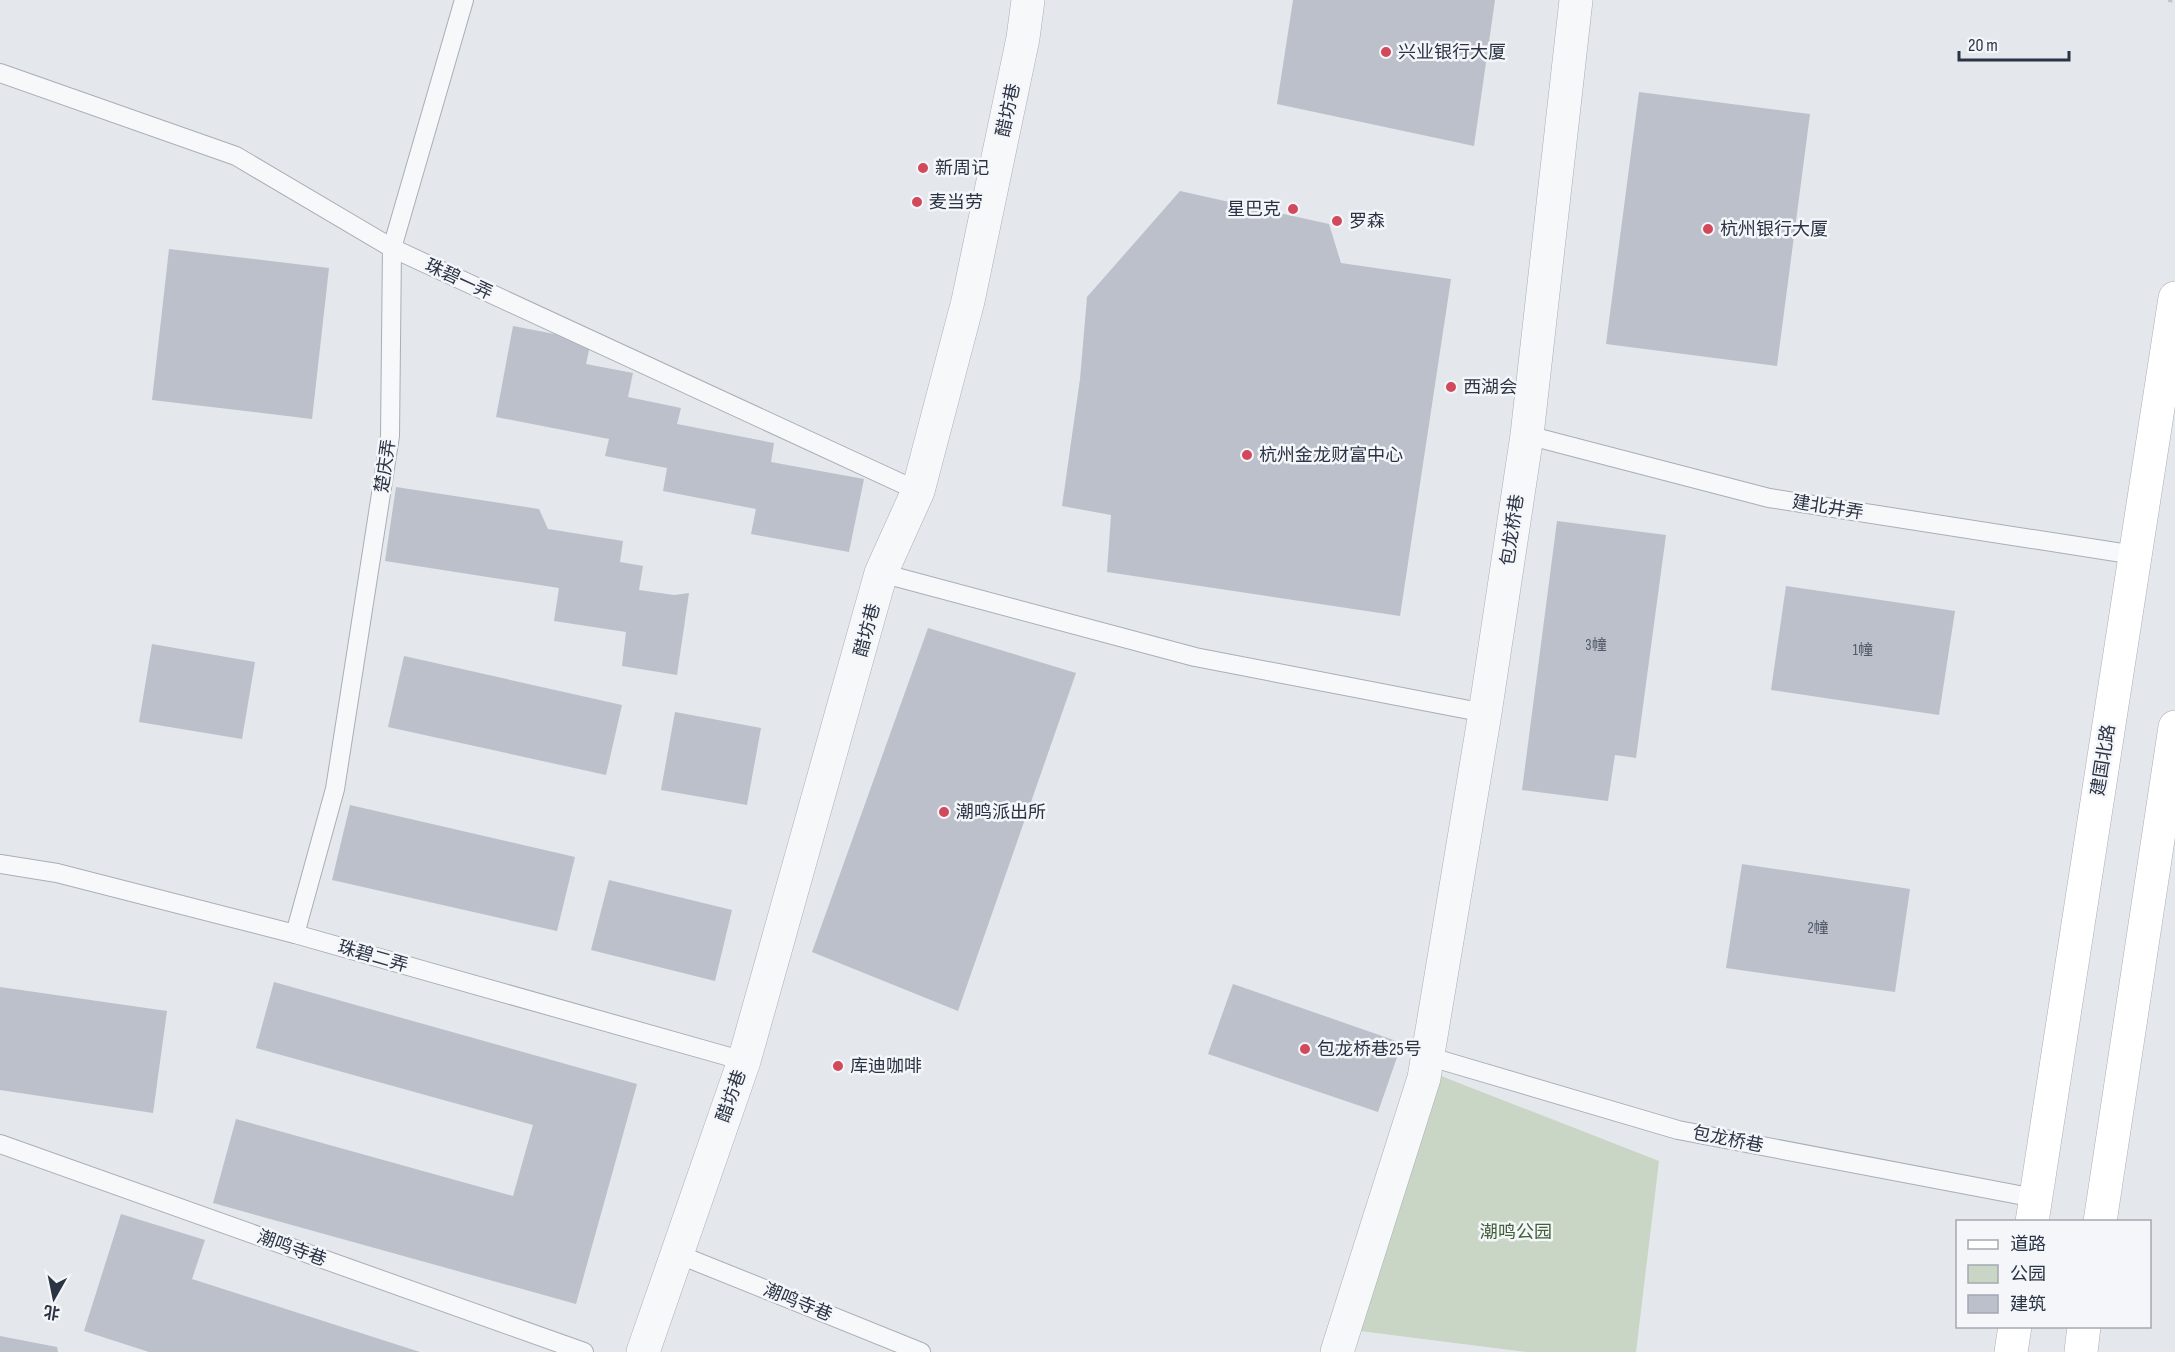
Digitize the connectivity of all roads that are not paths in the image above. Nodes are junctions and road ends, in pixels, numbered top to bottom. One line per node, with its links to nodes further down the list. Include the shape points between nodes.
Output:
1 (464, 0): 5 (lane, 楚庆弄)
2 (1028, 0): 8 (street, 醋坊巷, via 968,301)
3 (1576, 0): 7 (street, 包龙桥巷)
4 (0, 73): 5 (lane, 珠碧一弄, via 236,156)
5 (392, 248): 8 (lane, 珠碧一弄); 14 (lane, 楚庆弄, via 390,436 335,789)
6 (2175, 298): 9 (main road, 建国北路)
7 (1527, 435): 9 (lane, 建北井弄, via 1769,498); 11 (street, 包龙桥巷)
8 (918, 491): 10 (street, 醋坊巷)
9 (2135, 555): 18 (main road, 建国北路)
10 (881, 573): 11 (lane, via 1196,657); 16 (street, 醋坊巷)
11 (1485, 713): 15 (street, 包龙桥巷)
12 (2175, 727): 19 (main road)
13 (0, 864): 14 (lane, 珠碧二弄, via 57,873)
14 (295, 934): 16 (lane, 珠碧二弄)
15 (1427, 1056): 18 (lane, 包龙桥巷, via 1678,1130); 26 (street, 包龙桥巷, via 1424,1078)
16 (744, 1060): 20 (street, 醋坊巷)
17 (0, 1144): 23 (lane, 潮鸣寺巷)
18 (2034, 1210)
19 (2100, 1220)
20 (675, 1253): 24 (street, 醋坊巷); 25 (lane, 潮鸣寺巷)
21 (2015, 1328): 27 (main road)
22 (2085, 1328): 28 (main road)
23 (584, 1352)
24 (643, 1352)
25 (921, 1352)
26 (1337, 1352)
27 (2011, 1352)
28 (2081, 1352)

